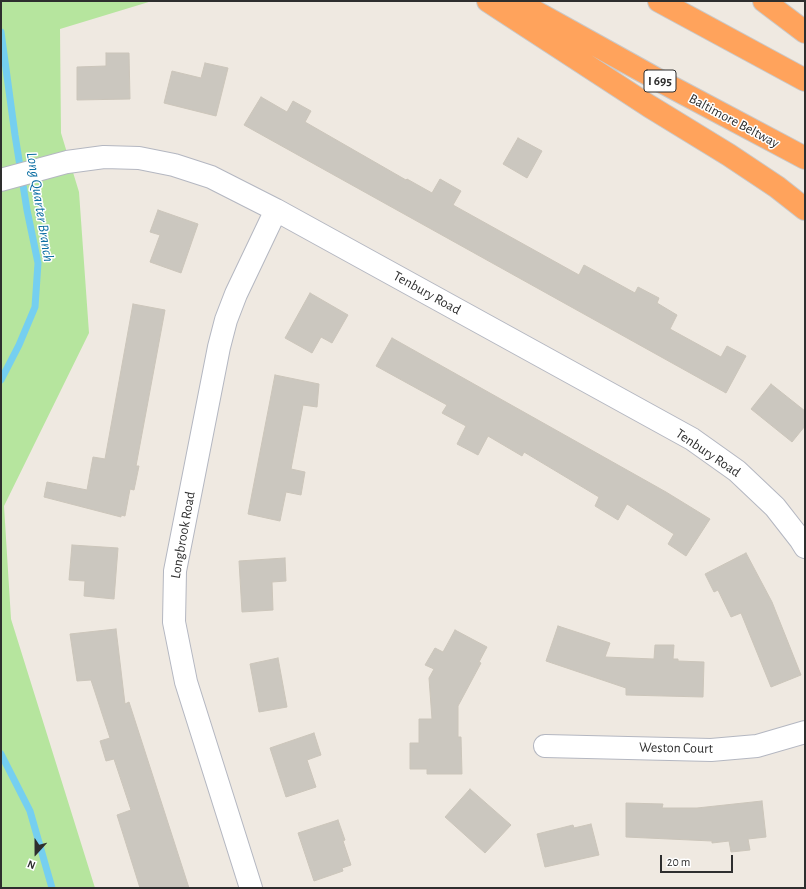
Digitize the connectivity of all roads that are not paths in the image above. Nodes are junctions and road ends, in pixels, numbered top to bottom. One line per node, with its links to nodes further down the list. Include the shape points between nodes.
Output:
1 (488, 1): 9 (highway, via 729,155)
2 (516, 1): 7 (highway, Baltimore Beltway / I 695)
3 (659, 1): 6 (highway)
4 (764, 1): 5 (highway)
5 (805, 32)
6 (805, 80)
7 (805, 158)
8 (3, 180): 10 (street, Tenbury Road, via 67,162 139,158 174,165 211,177)
9 (805, 209)
10 (276, 210): 11 (street, Tenbury Road, via 692,439 737,471 775,507); 14 (street, Longbrook Road, via 226,320 175,571 174,622 186,682)
11 (805, 547)
12 (805, 732): 13 (street, Weston Court, via 757,746 712,750)
13 (545, 746)
14 (251, 888)

